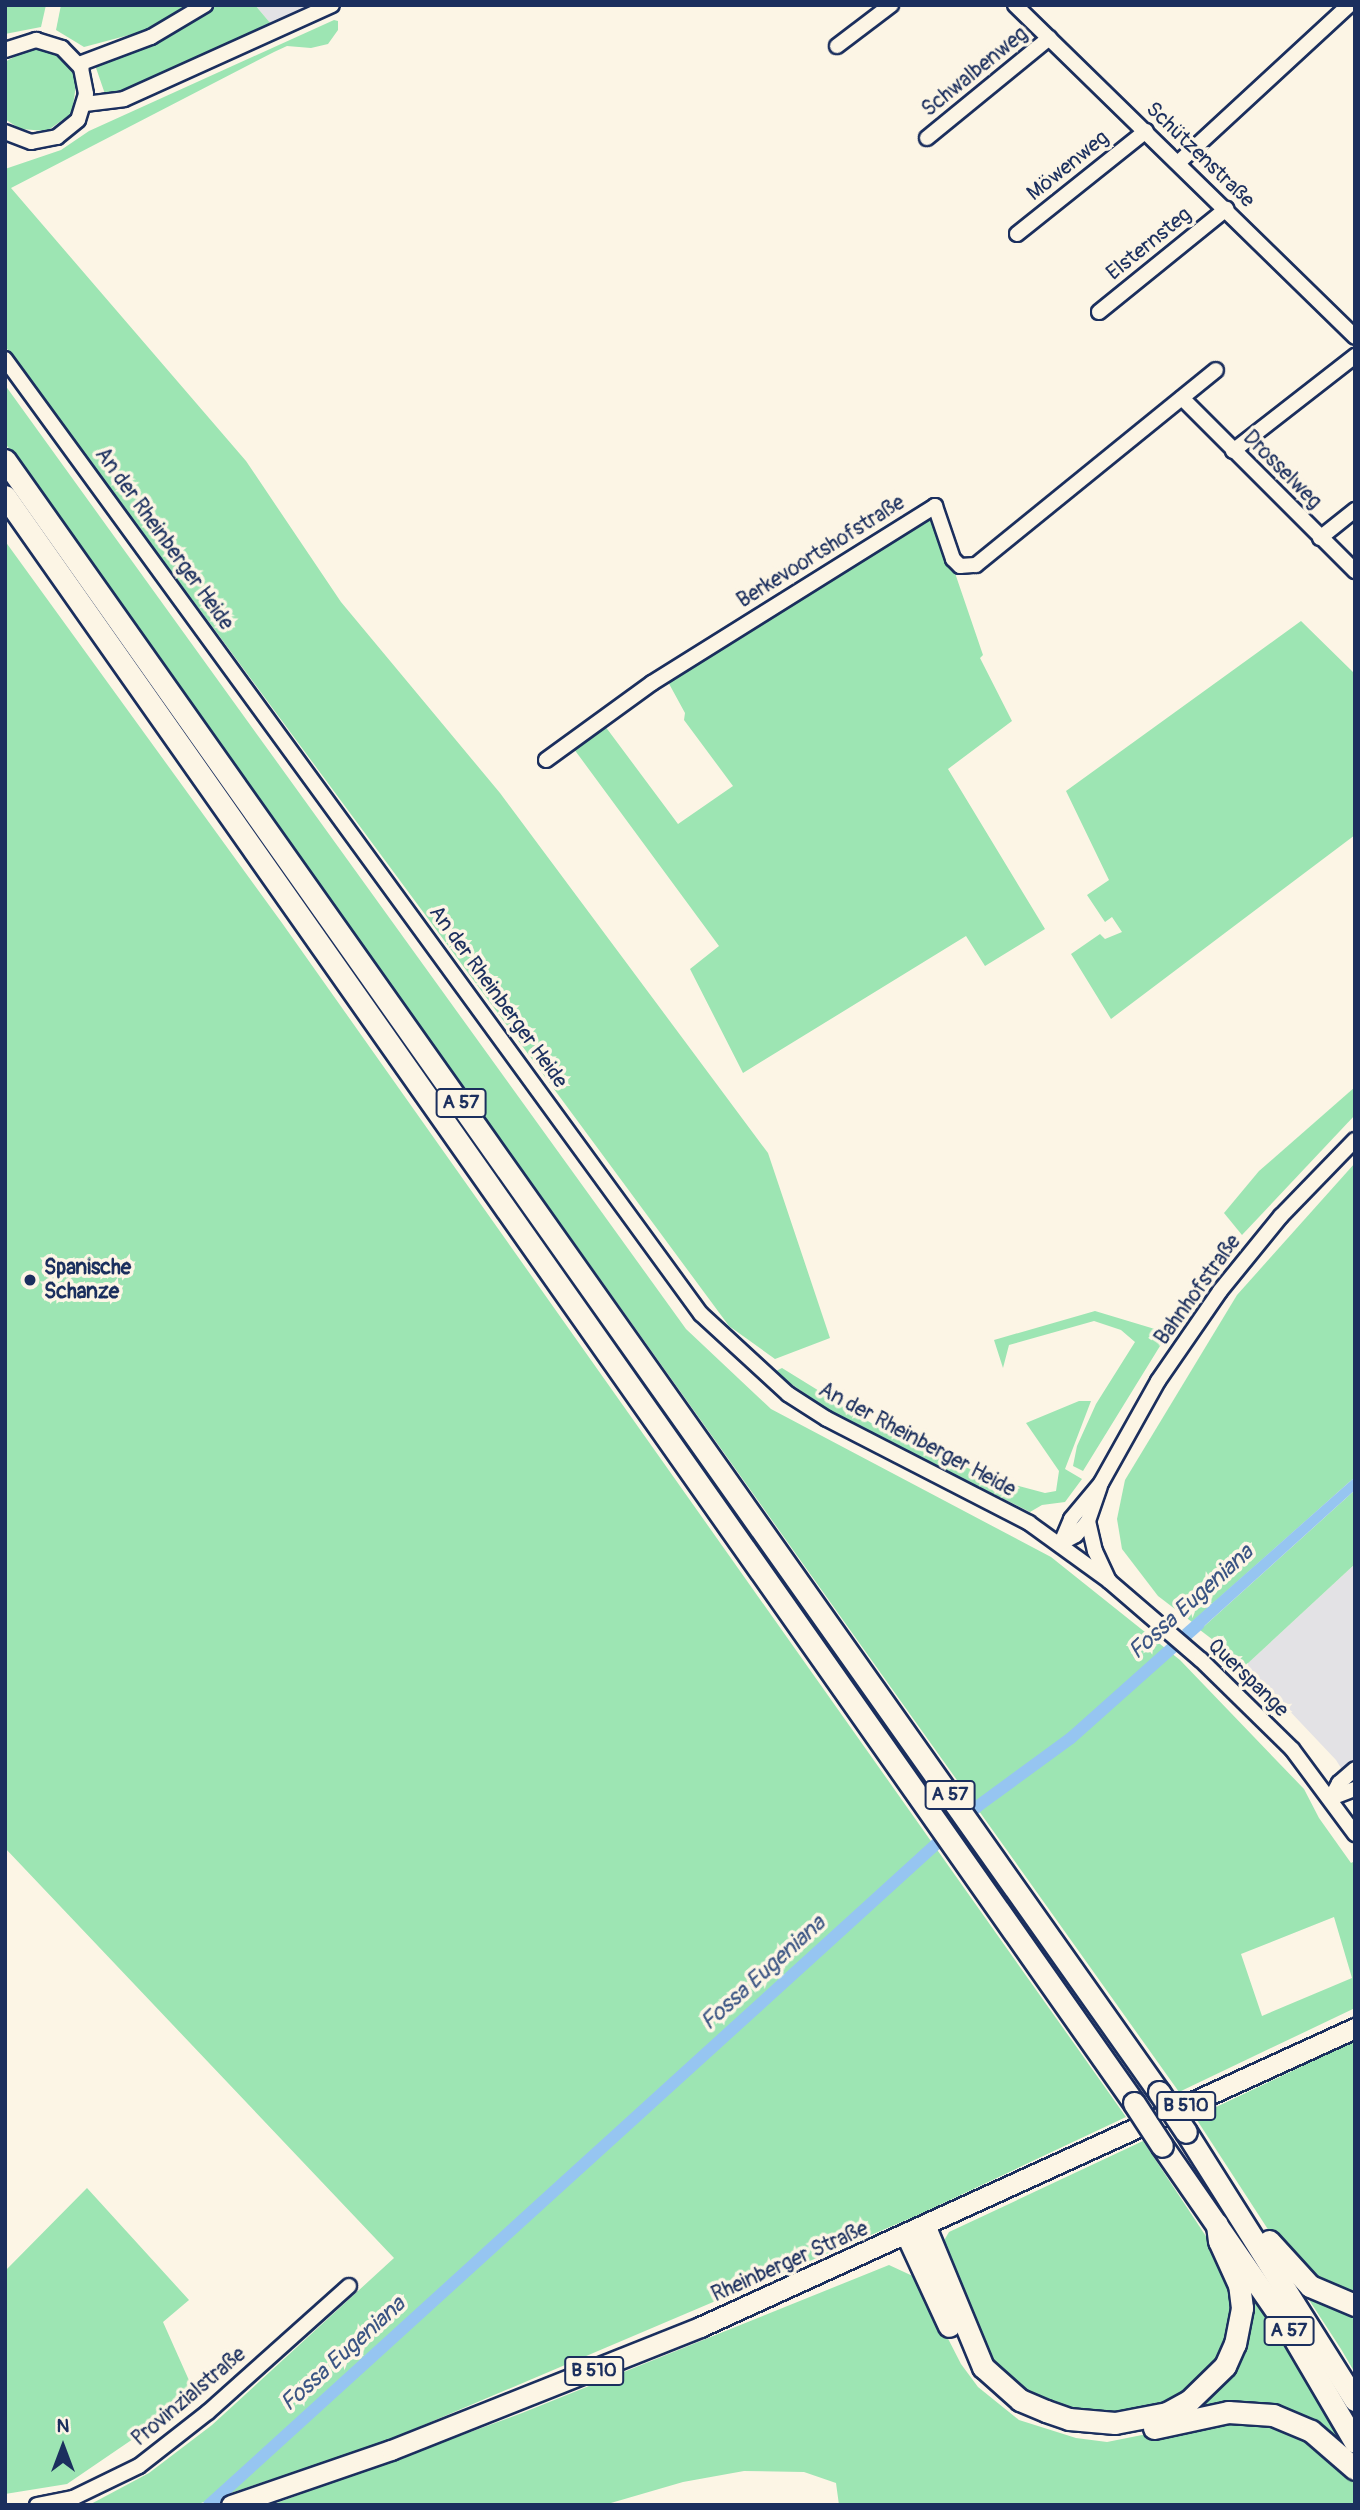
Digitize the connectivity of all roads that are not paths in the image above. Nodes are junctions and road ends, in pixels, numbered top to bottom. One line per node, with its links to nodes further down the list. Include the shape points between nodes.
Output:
1 (205, 5): 9 (street, via 151,37)
2 (332, 5): 10 (street, via 124,100)
3 (891, 5): 7 (street)
4 (1015, 5): 6 (street, Schützenstraße)
5 (1349, 5): 14 (street)
6 (1049, 38): 11 (street, Schützenstraße); 13 (street, Schwalbenweg)
7 (837, 46)
8 (5, 50): 9 (street, via 26,41 45,41 62,48)
9 (79, 64): 10 (street, via 86,85)
10 (85, 104): 12 (street, via 72,127 49,140 23,140)
11 (1146, 131): 14 (street, Schützenstraße); 16 (street, Möwenweg)
12 (6, 133)
13 (926, 138)
14 (1178, 163): 15 (street, Schützenstraße)
15 (1226, 209): 17 (street, Elsternsteg); 18 (street, Schützenstraße)
16 (1017, 234)
17 (1099, 312)
18 (1355, 337)
19 (1355, 356): 23 (street)
20 (5, 359): 33 (street, An der Rheinberger Heide, via 701,1314 779,1387 827,1419 960,1486)
21 (1216, 370): 22 (street, Berkevoortshofstraße)
22 (1182, 398): 23 (street, Drosselweg); 29 (street, Berkevoortshofstraße, via 976,565 960,566 953,559 936,506 652,683)
23 (1233, 451): 27 (street, Drosselweg)
24 (5, 460): 41 (highway, A 57, bridge, via 916,1746)
25 (5, 496): 42 (highway, A 57, bridge, via 900,1764)
26 (1355, 510): 27 (street)
27 (1320, 538): 28 (street, Drosselweg)
28 (1355, 571)
29 (546, 760)
30 (1355, 1140): 31 (street, Bahnhofstraße, via 1281,1216 1220,1291 1158,1381)
31 (1101, 1483): 32 (street, Bahnhofstraße); 33 (street, Bahnhofstraße, via 1071,1518)
32 (1088, 1521): 33 (street); 34 (street)
33 (1061, 1544): 34 (street, Querspange)
34 (1109, 1581): 37 (street, Querspange, via 1201,1660 1292,1749)
35 (1355, 1769): 37 (street)
36 (1355, 1788): 37 (street)
37 (1331, 1798): 39 (street, Querspange)
38 (1355, 1826): 39 (street)
39 (1354, 1833)
40 (1355, 2028): 43 (main road, Rheinberger Straße / B 510)
41 (1218, 2183): 45 (highway, via 1242,2200 1270,2242 1305,2281 1325,2295); 46 (highway, A 57)
42 (1217, 2224): 43 (highway, via 1219,2241 1239,2285 1242,2308 1225,2366 1178,2407 1115,2423 1046,2412 1020,2400 983,2367); 47 (highway, A 57, via 1288,2328)
43 (916, 2231): 48 (highway, via 967,2363 1019,2411 1065,2429 1101,2434 1125,2434 1228,2412 1273,2415 1311,2431); 50 (main road, Rheinberger Straße / B 510, via 522,2400)
44 (349, 2286): 49 (street, Provinzialstraße, via 208,2412 139,2466 73,2498)
45 (1355, 2305)
46 (1355, 2400)
47 (1355, 2442)
48 (1355, 2469)
49 (37, 2505)
50 (231, 2505)

